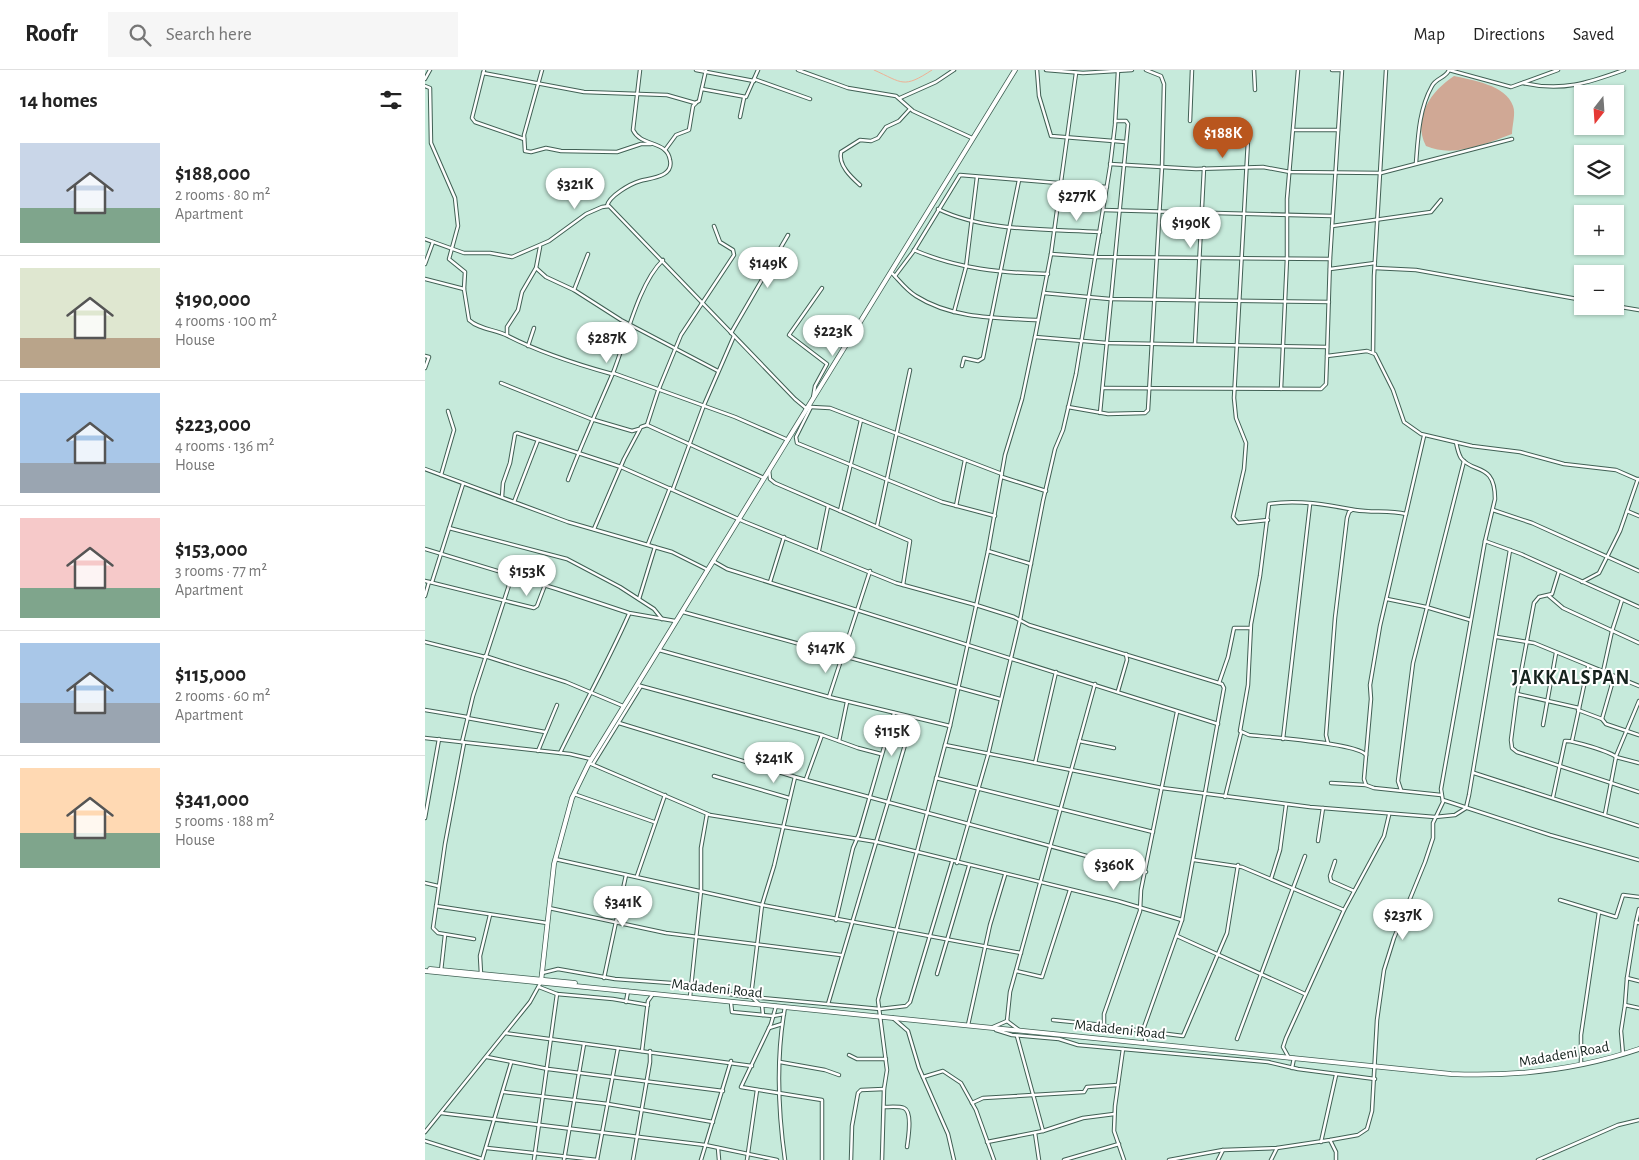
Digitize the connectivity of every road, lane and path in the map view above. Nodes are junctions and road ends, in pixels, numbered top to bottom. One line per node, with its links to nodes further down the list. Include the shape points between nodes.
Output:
1 (430, 70): 26 (street)
2 (542, 70): 29 (street)
3 (640, 70): 33 (street)
4 (696, 70): 22 (street)
5 (758, 70): 27 (street)
6 (798, 70): 35 (street, via 847,88 883,92)
7 (954, 70): 35 (street)
8 (1015, 70): 44 (street)
9 (1037, 70): 45 (street, via 1039,96 1048,131 1053,137)
10 (1046, 70): 25 (street)
11 (1132, 70): 23 (street)
12 (1146, 70): 56 (street, via 1164,80)
13 (1192, 70): 41 (street)
14 (1254, 70): 32 (street)
15 (1298, 70): 42 (street)
16 (1333, 70): 17 (street)
17 (1342, 70): 43 (street)
18 (1386, 70): 61 (street)
19 (1449, 70): 28 (street, via 1505,86); 54 (street, via 1435,82 1425,102)
20 (1558, 70): 28 (street)
21 (1624, 70): 28 (street, via 1572,87 1540,87)
22 (705, 71): 27 (street); 31 (street)
23 (1118, 71): 25 (street); 40 (street)
24 (483, 72): 29 (street); 46 (street, via 472,118 475,122)
25 (1076, 73): 45 (street)
26 (425, 79)
27 (754, 80): 34 (street, via 748,96); 36 (street)
28 (1522, 83)
29 (539, 84): 33 (street, via 584,92); 46 (street)
30 (425, 86): 88 (street, via 430,88 431,143 455,195 458,226)
31 (702, 89): 34 (street); 37 (street)
32 (1255, 90)
33 (638, 94): 37 (street, via 667,95); 51 (street, via 633,130 639,138)
34 (744, 98): 39 (street)
35 (900, 98): 38 (street)
36 (810, 99)
37 (697, 103): 52 (street, via 693,106 689,130 676,135)
38 (910, 110): 44 (street); 65 (street, via 899,121 885,126 878,138 860,140 841,152 848,175)
39 (739, 117)
40 (1115, 120): 49 (street); 50 (street, via 1128,122)
41 (1190, 121)
42 (1294, 130): 43 (street); 59 (street)
43 (1338, 130): 60 (street)
44 (971, 138): 106 (street)
45 (1068, 138): 49 (street); 64 (street)
46 (523, 139): 51 (street, via 524,150 529,152 547,148 617,152)
47 (1512, 139): 54 (street)
48 (1248, 140): 57 (street)
49 (1113, 141): 50 (street); 53 (street)
50 (1126, 142): 55 (street)
51 (651, 144): 52 (street)
52 (665, 150): 68 (street, via 671,161 667,171 658,177 637,182 610,199)
53 (1110, 164): 55 (street); 66 (street)
54 (1416, 164): 61 (street)
55 (1124, 165): 56 (street); 71 (street)
56 (1162, 167): 58 (street); 72 (street)
57 (1245, 167): 58 (street); 59 (street); 74 (street)
58 (1204, 168): 73 (street)
59 (1290, 172): 60 (street); 75 (street)
60 (1335, 172): 61 (street); 76 (street)
61 (1381, 173): 77 (street)
62 (977, 177): 63 (street); 69 (street, via 960,175); 78 (street)
63 (1019, 180): 64 (street); 81 (street)
64 (1063, 183): 66 (street); 82 (street)
65 (860, 185)
66 (1107, 187): 70 (street)
67 (1441, 200): 77 (street, via 1431,212)
68 (607, 206): 87 (street, via 585,214); 99 (street, via 615,210)
69 (938, 209): 78 (street); 89 (street)
70 (1103, 210): 71 (street); 83 (street)
71 (1119, 210): 72 (street); 93 (street)
72 (1159, 212): 73 (street); 94 (street)
73 (1202, 214): 74 (street); 95 (street)
74 (1243, 214): 75 (street); 96 (street)
75 (1287, 215): 76 (street); 97 (street)
76 (1333, 216): 80 (street)
77 (1378, 219): 80 (street); 100 (street)
78 (971, 222): 81 (street); 102 (street)
79 (714, 226): 123 (street, via 719,242 735,254)
80 (1332, 226): 98 (street)
81 (1009, 227): 82 (street); 107 (street)
82 (1054, 229): 83 (street); 91 (street)
83 (1100, 232): 92 (street)
84 (788, 235): 131 (street)
85 (425, 239): 86 (street)
86 (433, 242): 88 (street); 101 (street)
87 (540, 247): 88 (street, via 513,257 468,254); 103 (street)
88 (451, 248): 112 (street, via 450,260 465,274)
89 (914, 250): 102 (street); 109 (street)
90 (588, 254): 113 (street)
91 (1051, 254): 92 (street); 108 (street)
92 (1095, 257): 93 (street); 115 (street)
93 (1114, 257): 94 (street); 117 (street)
94 (1156, 258): 95 (street); 118 (street)
95 (1199, 258): 96 (street); 119 (street)
96 (1242, 258): 97 (street); 120 (street)
97 (1287, 258): 98 (street); 121 (street)
98 (1330, 259): 105 (street)
99 (663, 260): 123 (street); 129 (street, via 640,299)
100 (1375, 263): 104 (street); 105 (street)
101 (425, 264)
102 (966, 267): 107 (street); 126 (street)
103 (536, 268): 113 (street, via 546,277); 132 (street, via 507,328)
104 (1375, 268): 116 (street, via 1416,270); 144 (street)
105 (1329, 269): 122 (street)
106 (891, 272): 109 (street); 158 (street)
107 (1002, 272): 108 (street); 127 (street)
108 (1048, 274): 114 (street)
109 (895, 276): 126 (street, via 915,296)
110 (425, 279): 112 (street)
111 (822, 288): 158 (street, via 789,334 827,364 815,386)
112 (464, 289): 132 (street, via 469,320)
113 (574, 290): 129 (street)
114 (1044, 293): 115 (street); 128 (street)
115 (1088, 298): 117 (street); 135 (street)
116 (1574, 298)
117 (1110, 299): 118 (street); 136 (street)
118 (1154, 299): 119 (street); 137 (street)
119 (1198, 300): 120 (street); 138 (street)
120 (1239, 300): 121 (street); 139 (street)
121 (1285, 302): 122 (street); 140 (street)
122 (1329, 302): 142 (street)
123 (703, 303): 131 (street); 143 (street)
124 (1624, 308): 125 (street)
125 (1639, 310)
126 (954, 312): 127 (street)
127 (991, 318): 128 (street); 147 (street, via 983,359 964,358)
128 (1038, 320): 134 (street)
129 (630, 324): 143 (street); 151 (street)
130 (534, 328): 141 (street)
131 (731, 333): 133 (street)
132 (509, 336): 141 (street)
133 (734, 336): 150 (street); 161 (street)
134 (1035, 337): 135 (street); 182 (street)
135 (1080, 342): 136 (street); 160 (street)
136 (1107, 343): 137 (street); 154 (street)
137 (1151, 343): 138 (street); 153 (street)
138 (1195, 344): 139 (street)
139 (1237, 345): 140 (street); 155 (street)
140 (1282, 345): 142 (street); 156 (street)
141 (528, 346): 151 (street, via 579,365)
142 (1327, 347): 146 (street)
143 (675, 348): 150 (street); 157 (street)
144 (1373, 352): 146 (street); 169 (street, via 1393,390 1404,422)
145 (425, 356): 148 (street, via 429,357)
146 (1327, 356): 156 (street, via 1324,388)
147 (962, 366)
148 (425, 368)
149 (910, 370): 168 (street)
150 (718, 371): 159 (street)
151 (613, 373): 157 (street); 164 (street)
152 (501, 383): 164 (street)
153 (1149, 387): 154 (street); 155 (street); 163 (street, via 1147,412)
154 (1102, 388): 163 (street)
155 (1235, 388): 156 (street); 203 (street, via 1235,412 1245,445 1233,518 1238,523)
156 (1281, 388)
157 (658, 390): 159 (street); 166 (street)
158 (813, 398): 161 (street)
159 (704, 405): 171 (street); 173 (street)
160 (1068, 407): 163 (street); 189 (street)
161 (809, 408): 165 (street, via 826,407); 171 (street); 177 (street, via 795,441)
162 (448, 411): 181 (street, via 453,430)
163 (1100, 413)
164 (591, 419): 167 (street, via 632,431); 174 (street)
165 (861, 420): 168 (street); 177 (street)
166 (647, 424): 167 (street); 173 (street)
167 (640, 428): 178 (street)
168 (895, 433): 175 (street); 185 (street)
169 (1424, 436): 172 (street); 199 (street)
170 (538, 440): 174 (street); 190 (street, via 515,434); 191 (street)
171 (787, 440): 180 (street)
172 (1456, 442): 176 (street); 186 (street, via 1525,453 1564,464 1616,470)
173 (691, 444): 183 (street); 188 (street)
174 (578, 453): 178 (street); 184 (street)
175 (965, 460): 182 (street); 194 (street)
176 (1465, 461): 196 (street, via 1484,470 1490,478 1495,493); 237 (street)
177 (851, 466): 185 (street); 198 (street)
178 (621, 467): 188 (street); 206 (street)
179 (425, 469): 181 (street)
180 (769, 470): 183 (street); 193 (street, via 772,482)
181 (441, 475): 187 (street)
182 (1002, 475): 189 (street); 200 (street)
183 (764, 478): 202 (street)
184 (568, 480)
185 (886, 480): 194 (street); 204 (street)
186 (1638, 480): 197 (street)
187 (463, 484): 190 (street); 205 (street)
188 (672, 488): 202 (street); 209 (street)
189 (1046, 490): 218 (street)
190 (502, 498): 191 (street)
191 (515, 502): 206 (street)
192 (1310, 504): 195 (street, via 1343,506); 203 (street, via 1269,504); 296 (street)
193 (828, 506): 198 (street); 212 (street)
194 (956, 506): 200 (street)
195 (1353, 510): 199 (street); 301 (street, via 1347,515 1335,618)
196 (1493, 510): 208 (street); 216 (street, via 1532,523)
197 (1627, 510): 201 (street); 216 (street)
198 (840, 511): 204 (street)
199 (1406, 514): 233 (street)
200 (995, 516): 214 (street)
201 (1639, 516)
202 (739, 518): 207 (street); 217 (street)
203 (1268, 520): 246 (street)
204 (877, 526): 229 (street, via 910,542)
205 (449, 528): 215 (street); 232 (street, via 567,559)
206 (594, 530): 209 (street)
207 (784, 536): 212 (street); 226 (street)
208 (1485, 541): 213 (street); 244 (street)
209 (648, 544): 210 (street)
210 (655, 547): 219 (street); 232 (street)
211 (425, 550): 215 (street)
212 (819, 550): 220 (street)
213 (1510, 550): 222 (street); 248 (street)
214 (988, 551): 218 (street); 236 (street)
215 (441, 554): 223 (street); 225 (street)
216 (1607, 557): 221 (street); 227 (street, via 1599,573)
217 (713, 560): 219 (street); 226 (street, via 724,568)
218 (1031, 564): 243 (street)
219 (708, 570): 240 (street)
220 (870, 571): 229 (street); 239 (street)
221 (1639, 571)
222 (1559, 572): 227 (street); 231 (street, via 1554,592)
223 (512, 576): 228 (street); 235 (street)
224 (425, 580): 225 (street)
225 (431, 582): 230 (street); 235 (street)
226 (770, 582): 239 (street)
227 (1582, 582): 234 (street)
228 (545, 585): 235 (street, via 535,608); 241 (street)
229 (903, 585): 236 (street)
230 (425, 596)
231 (1549, 596): 247 (street, via 1563,608); 250 (street, via 1539,597 1535,602)
232 (639, 599): 242 (street)
233 (1386, 599): 237 (street); 308 (street, via 1371,682)
234 (1622, 600): 238 (street); 247 (street)
235 (504, 601): 257 (street)
236 (976, 605): 243 (street); 252 (street)
237 (1426, 607): 244 (street); 325 (street, via 1411,672 1398,781)
238 (1639, 607)
239 (856, 609): 252 (street); 256 (street)
240 (681, 611): 245 (street); 256 (street)
241 (629, 613): 242 (street); 268 (street, via 601,675)
242 (662, 619): 245 (street)
243 (1020, 620): 254 (street); 258 (street)
244 (1470, 620): 330 (street)
245 (675, 621): 253 (street)
246 (1250, 628): 263 (street, via 1234,628); 291 (street)
247 (1612, 631): 251 (street); 261 (street)
248 (1497, 637): 250 (street); 315 (street)
249 (425, 642): 257 (street)
250 (1528, 642): 255 (street); 270 (street)
251 (1639, 643)
252 (968, 644): 258 (street); 267 (street)
253 (658, 650): 265 (street); 271 (street)
254 (1126, 653): 263 (street); 269 (street)
255 (1556, 653): 259 (street); 273 (street)
256 (841, 656): 267 (street); 271 (street)
257 (485, 657): 268 (street); 283 (street)
258 (1011, 658): 260 (street); 272 (street)
259 (1588, 666): 261 (street); 278 (street)
260 (1056, 672): 264 (street); 311 (street)
261 (1603, 672): 262 (street)
262 (1614, 677): 266 (street); 284 (street)
263 (1219, 683): 286 (street, via 1224,688)
264 (1095, 684): 269 (street); 298 (street)
265 (639, 685): 277 (street); 285 (street); 292 (street)
266 (1639, 686)
267 (958, 688): 272 (street); 288 (street)
268 (589, 692): 277 (street); 305 (street)
269 (1119, 692): 280 (street)
270 (1517, 694): 273 (street); 313 (street, via 1512,748)
271 (829, 697): 275 (street)
272 (1001, 699): 307 (street)
273 (1547, 700): 278 (street); 287 (street)
274 (1639, 701): 290 (street)
275 (847, 702): 281 (street); 297 (street)
276 (557, 705): 289 (street)
277 (623, 706): 310 (street)
278 (1578, 709): 284 (street); 299 (street)
279 (425, 710): 283 (street)
280 (1177, 712): 286 (street); 324 (street)
281 (894, 713): 282 (street); 306 (street)
282 (913, 717): 288 (street); 336 (street)
283 (467, 718): 289 (street); 300 (street)
284 (1602, 719): 290 (street)
285 (619, 723): 310 (street); 317 (street)
286 (1218, 724): 328 (street)
287 (1543, 725)
288 (950, 726): 302 (street)
289 (545, 732): 304 (street)
290 (1625, 732): 293 (street); 309 (street)
291 (1241, 733): 296 (street); 332 (street)
292 (821, 735): 297 (street); 319 (street)
293 (1639, 735)
294 (425, 738): 295 (street)
295 (439, 739): 300 (street); 346 (street)
296 (1283, 739): 301 (street)
297 (839, 741): 306 (street)
298 (1079, 741): 303 (street); 314 (street)
299 (1572, 741): 309 (street); 313 (street, via 1564,742)
300 (463, 743): 304 (street); 373 (street)
301 (1328, 743): 308 (street, via 1361,750)
302 (945, 745): 307 (street); 318 (street)
303 (1114, 748)
304 (538, 751): 305 (street)
305 (560, 753): 310 (street, via 576,754)
306 (881, 754): 331 (street)
307 (988, 755): 311 (street); 323 (street)
308 (1366, 755): 322 (street)
309 (1616, 757): 312 (street); 321 (street)
310 (591, 762): 327 (street); 329 (street)
311 (1035, 762): 314 (street)
312 (1639, 763)
313 (1559, 767): 321 (street); 333 (street)
314 (1071, 770): 324 (street); 340 (street)
315 (1473, 773): 333 (street); 339 (street)
316 (714, 776): 334 (street)
317 (795, 776): 319 (street); 334 (street)
318 (936, 778): 323 (street); 341 (street)
319 (806, 779): 331 (street)
320 (1331, 783): 322 (street)
321 (1610, 783): 326 (street); 344 (street)
322 (1366, 785): 325 (street)
323 (979, 788): 340 (street); 348 (street)
324 (1162, 788): 328 (street); 351 (street)
325 (1402, 791): 330 (street)
326 (1639, 792)
327 (574, 794): 347 (street); 358 (street)
328 (1206, 794): 332 (street); 359 (street)
329 (665, 795): 342 (street); 347 (street)
330 (1441, 795): 335 (street)
331 (869, 796): 336 (street); 352 (street)
332 (1225, 796): 337 (street)
333 (1553, 797): 344 (street)
334 (789, 798): 349 (street)
335 (1443, 800): 339 (street); 345 (street)
336 (888, 801): 341 (street); 354 (street)
337 (1287, 804): 338 (street); 370 (street, via 1280,850)
338 (1323, 808): 343 (street); 353 (street)
339 (1465, 808): 345 (street, via 1455,814); 360 (street)
340 (1061, 809): 351 (street); 355 (street)
341 (928, 812): 348 (street); 356 (street)
342 (707, 814): 349 (street); 376 (street, via 701,848)
343 (1389, 814): 345 (street); 377 (street, via 1384,836)
344 (1605, 814): 350 (street)
345 (1435, 817): 470 (street, via 1433,838 1425,862 1384,970)
346 (425, 818)
347 (654, 822): 369 (street)
348 (968, 823): 355 (street); 363 (street)
349 (783, 826): 352 (street); 380 (street)
350 (1639, 826)
351 (1153, 832): 366 (street)
352 (857, 838): 354 (street); 388 (street)
353 (1319, 841)
354 (877, 842): 356 (street); 391 (street)
355 (1051, 845): 366 (street); 372 (street)
356 (917, 852): 362 (street); 394 (street)
357 (1305, 856): 374 (street)
358 (555, 859): 367 (street); 383 (street)
359 (1194, 860): 364 (street); 389 (street)
360 (1639, 860)
361 (1335, 861): 377 (street, via 1331,881)
362 (952, 862): 363 (street); 398 (street)
363 (957, 863): 365 (street)
364 (1238, 865): 370 (street); 404 (street, via 1229,926)
365 (969, 866): 368 (street); 400 (street)
366 (1146, 872): 382 (street)
367 (626, 875): 369 (street); 390 (street)
368 (1005, 875): 372 (street); 402 (street)
369 (637, 877): 376 (street)
370 (1271, 879): 374 (street)
371 (425, 883): 373 (street)
372 (1040, 884): 375 (street); 403 (street)
373 (438, 886): 381 (street)
374 (1293, 888): 384 (street); 412 (street)
375 (1070, 890): 382 (street); 407 (street, via 1042,978)
376 (701, 891): 380 (street); 397 (street)
377 (1354, 891): 384 (street)
378 (1639, 897): 386 (street, via 1623,896 1616,917)
379 (1560, 900): 386 (street)
380 (762, 905): 388 (street); 401 (street)
381 (436, 906): 387 (street); 395 (street, via 433,930)
382 (1140, 907): 389 (street); 444 (street)
383 (548, 908): 390 (street); 392 (street)
384 (1344, 910): 421 (street)
385 (1639, 910): 393 (street)
386 (1599, 912): 468 (street, via 1581,1035)
387 (490, 914): 392 (street); 410 (street, via 480,956)
388 (836, 920): 391 (street)
389 (1182, 920): 396 (street)
390 (615, 922): 397 (street); 413 (street)
391 (850, 922): 394 (street); 405 (street)
392 (547, 923): 409 (street)
393 (1637, 923): 414 (street)
394 (896, 930): 398 (street); 434 (street, via 877,1000)
395 (445, 935): 399 (street); 408 (street)
396 (1177, 936): 404 (street); 448 (street)
397 (694, 937): 401 (street); 417 (street)
398 (930, 937): 400 (street); 434 (street, via 909,1004)
399 (474, 939)
400 (948, 940): 402 (street); 411 (street)
401 (757, 944): 405 (street); 422 (street)
402 (986, 946): 403 (street); 443 (street)
403 (1021, 953): 407 (street)
404 (1219, 954): 412 (street); 448 (street, via 1183,1036)
405 (841, 955): 428 (street)
406 (425, 970): 408 (street, Madadeni Road)
407 (1016, 971): 441 (street)
408 (441, 972): 410 (street, Madadeni Road); 416 (street, Madadeni Road)
409 (542, 973): 413 (street, via 559,969); 416 (street)
410 (481, 974): 416 (street, Madadeni Road)
411 (937, 974)
412 (1261, 974): 421 (street); 451 (street)
413 (604, 978): 417 (street)
414 (1627, 978): 415 (street); 430 (street)
415 (1639, 981)
416 (540, 983): 418 (street, Madadeni Road); 420 (street); 449 (street, via 530,1002)
417 (690, 986): 422 (street); 423 (street)
418 (628, 990): 419 (street, Madadeni Road); 425 (street)
419 (654, 993): 423 (street, Madadeni Road); 429 (street)
420 (557, 994): 425 (street); 452 (street)
421 (1305, 994): 463 (street, via 1283,1045)
422 (751, 996): 426 (street); 427 (street); 428 (street)
423 (690, 997): 424 (street, Madadeni Road)
424 (731, 1001): 426 (street, Madadeni Road); 436 (street, via 732,1012)
425 (626, 1002): 429 (street)
426 (742, 1002): 427 (street, Madadeni Road)
427 (760, 1004): 431 (street, Madadeni Road); 436 (street)
428 (827, 1004): 434 (street)
429 (648, 1005): 458 (street)
430 (1625, 1005): 433 (street); 460 (street, via 1621,1031)
431 (776, 1006): 432 (street, Madadeni Road); 437 (street)
432 (785, 1007): 435 (street); 438 (street, Madadeni Road)
433 (1639, 1008)
434 (880, 1009): 438 (street)
435 (784, 1014): 437 (street); 442 (street)
436 (763, 1015): 437 (street)
437 (773, 1016): 446 (street)
438 (879, 1016): 439 (street, Madadeni Road); 464 (street)
439 (893, 1018): 443 (street, Madadeni Road); 477 (street, via 908,1031)
440 (1053, 1020): 444 (street)
441 (1007, 1021): 445 (street); 447 (street)
442 (783, 1024): 446 (street); 466 (street)
443 (967, 1024): 445 (street, Madadeni Road)
444 (1103, 1025): 448 (street)
445 (993, 1027): 447 (street, Madadeni Road); 450 (street, via 1004,1034)
446 (769, 1028): 469 (street)
447 (1019, 1030): 453 (street, Madadeni Road)
448 (1143, 1032): 453 (street)
449 (505, 1033): 452 (street); 462 (street)
450 (1017, 1036): 456 (street); 486 (street)
451 (1237, 1039)
452 (551, 1040): 454 (street); 472 (street)
453 (1146, 1043): 463 (street, Madadeni Road)
454 (584, 1044): 455 (street); 473 (street)
455 (618, 1048): 458 (street); 476 (street)
456 (1123, 1049): 471 (street, via 1268,1062); 480 (street)
457 (1639, 1049): 460 (street, Madadeni Road)
458 (642, 1051): 459 (street)
459 (650, 1051): 465 (street); 479 (street)
460 (1623, 1054): 468 (street, Madadeni Road)
461 (849, 1056): 464 (street)
462 (487, 1057): 467 (street); 493 (street)
463 (1291, 1058): 470 (street, Madadeni Road); 471 (street)
464 (886, 1059): 481 (street)
465 (731, 1062): 469 (street); 483 (street)
466 (780, 1062): 475 (street); 485 (street)
467 (511, 1063): 472 (street); 484 (street)
468 (1581, 1065): 470 (street, Madadeni Road, via 1496,1075)
469 (752, 1066): 482 (street, via 741,1087)
470 (1375, 1067): 478 (street)
471 (1291, 1068): 474 (street)
472 (548, 1069): 473 (street); 487 (street)
473 (579, 1074): 476 (street); 488 (street)
474 (1335, 1074): 478 (street); 508 (street)
475 (839, 1075)
476 (613, 1077): 479 (street); 490 (street)
477 (923, 1077): 489 (street, via 945,1071 961,1083); 531 (street, via 948,1134)
478 (1375, 1080): 505 (street, via 1367,1129 1358,1135)
479 (646, 1082): 483 (street); 492 (street)
480 (1118, 1086): 486 (street, via 1087,1087 1084,1092); 494 (street)
481 (884, 1089): 491 (street); 529 (street, via 861,1090 858,1093 851,1126)
482 (757, 1090): 485 (street); 517 (street)
483 (723, 1091): 497 (street)
484 (504, 1092): 487 (street); 495 (street)
485 (780, 1092): 527 (street); 528 (street, via 823,1100)
486 (1033, 1096): 489 (street, via 983,1098); 501 (street)
487 (543, 1097): 488 (street); 498 (street)
488 (575, 1101): 490 (street); 499 (street)
489 (972, 1102): 507 (street)
490 (608, 1104): 492 (street); 500 (street)
491 (883, 1107): 511 (street, via 907,1110); 530 (street)
492 (642, 1109): 497 (street); 504 (street)
493 (441, 1113): 495 (street); 502 (street)
494 (1114, 1114): 501 (street, via 1083,1118); 509 (street, via 1114,1134)
495 (495, 1120): 498 (street); 512 (street)
496 (1639, 1120): 540 (street, via 1618,1125)
497 (713, 1122): 510 (street)
498 (540, 1125): 499 (street); 516 (street)
499 (571, 1128): 500 (street); 518 (street)
500 (604, 1131): 504 (street); 521 (street)
501 (1043, 1131): 503 (street)
502 (425, 1132)
503 (1035, 1133): 507 (street); 533 (street)
504 (637, 1136): 510 (street); 522 (street)
505 (1330, 1140): 508 (street); 539 (street)
506 (425, 1141): 519 (street)
507 (987, 1142): 532 (street)
508 (1321, 1142): 514 (street)
509 (1119, 1144): 534 (street); 535 (street)
510 (705, 1145): 513 (street); 523 (street)
511 (907, 1147)
512 (487, 1148): 516 (street); 519 (street)
513 (718, 1148): 517 (street); 524 (street)
514 (1277, 1148): 515 (street); 538 (street)
515 (1223, 1150): 536 (street); 537 (street)
516 (535, 1153): 518 (street); 520 (street)
517 (748, 1154): 525 (street); 526 (street)
518 (565, 1158): 521 (street)
519 (482, 1159)
520 (533, 1160)
521 (598, 1160)
522 (633, 1160)
523 (701, 1160)
524 (719, 1160)
525 (747, 1160)
526 (777, 1160)
527 (785, 1160)
528 (822, 1160)
529 (851, 1160)
530 (882, 1160)
531 (954, 1160)
532 (993, 1160)
533 (1039, 1160)
534 (1064, 1160)
535 (1124, 1160)
536 (1169, 1160)
537 (1219, 1160)
538 (1271, 1160)
539 (1336, 1160)
540 (1537, 1160)

